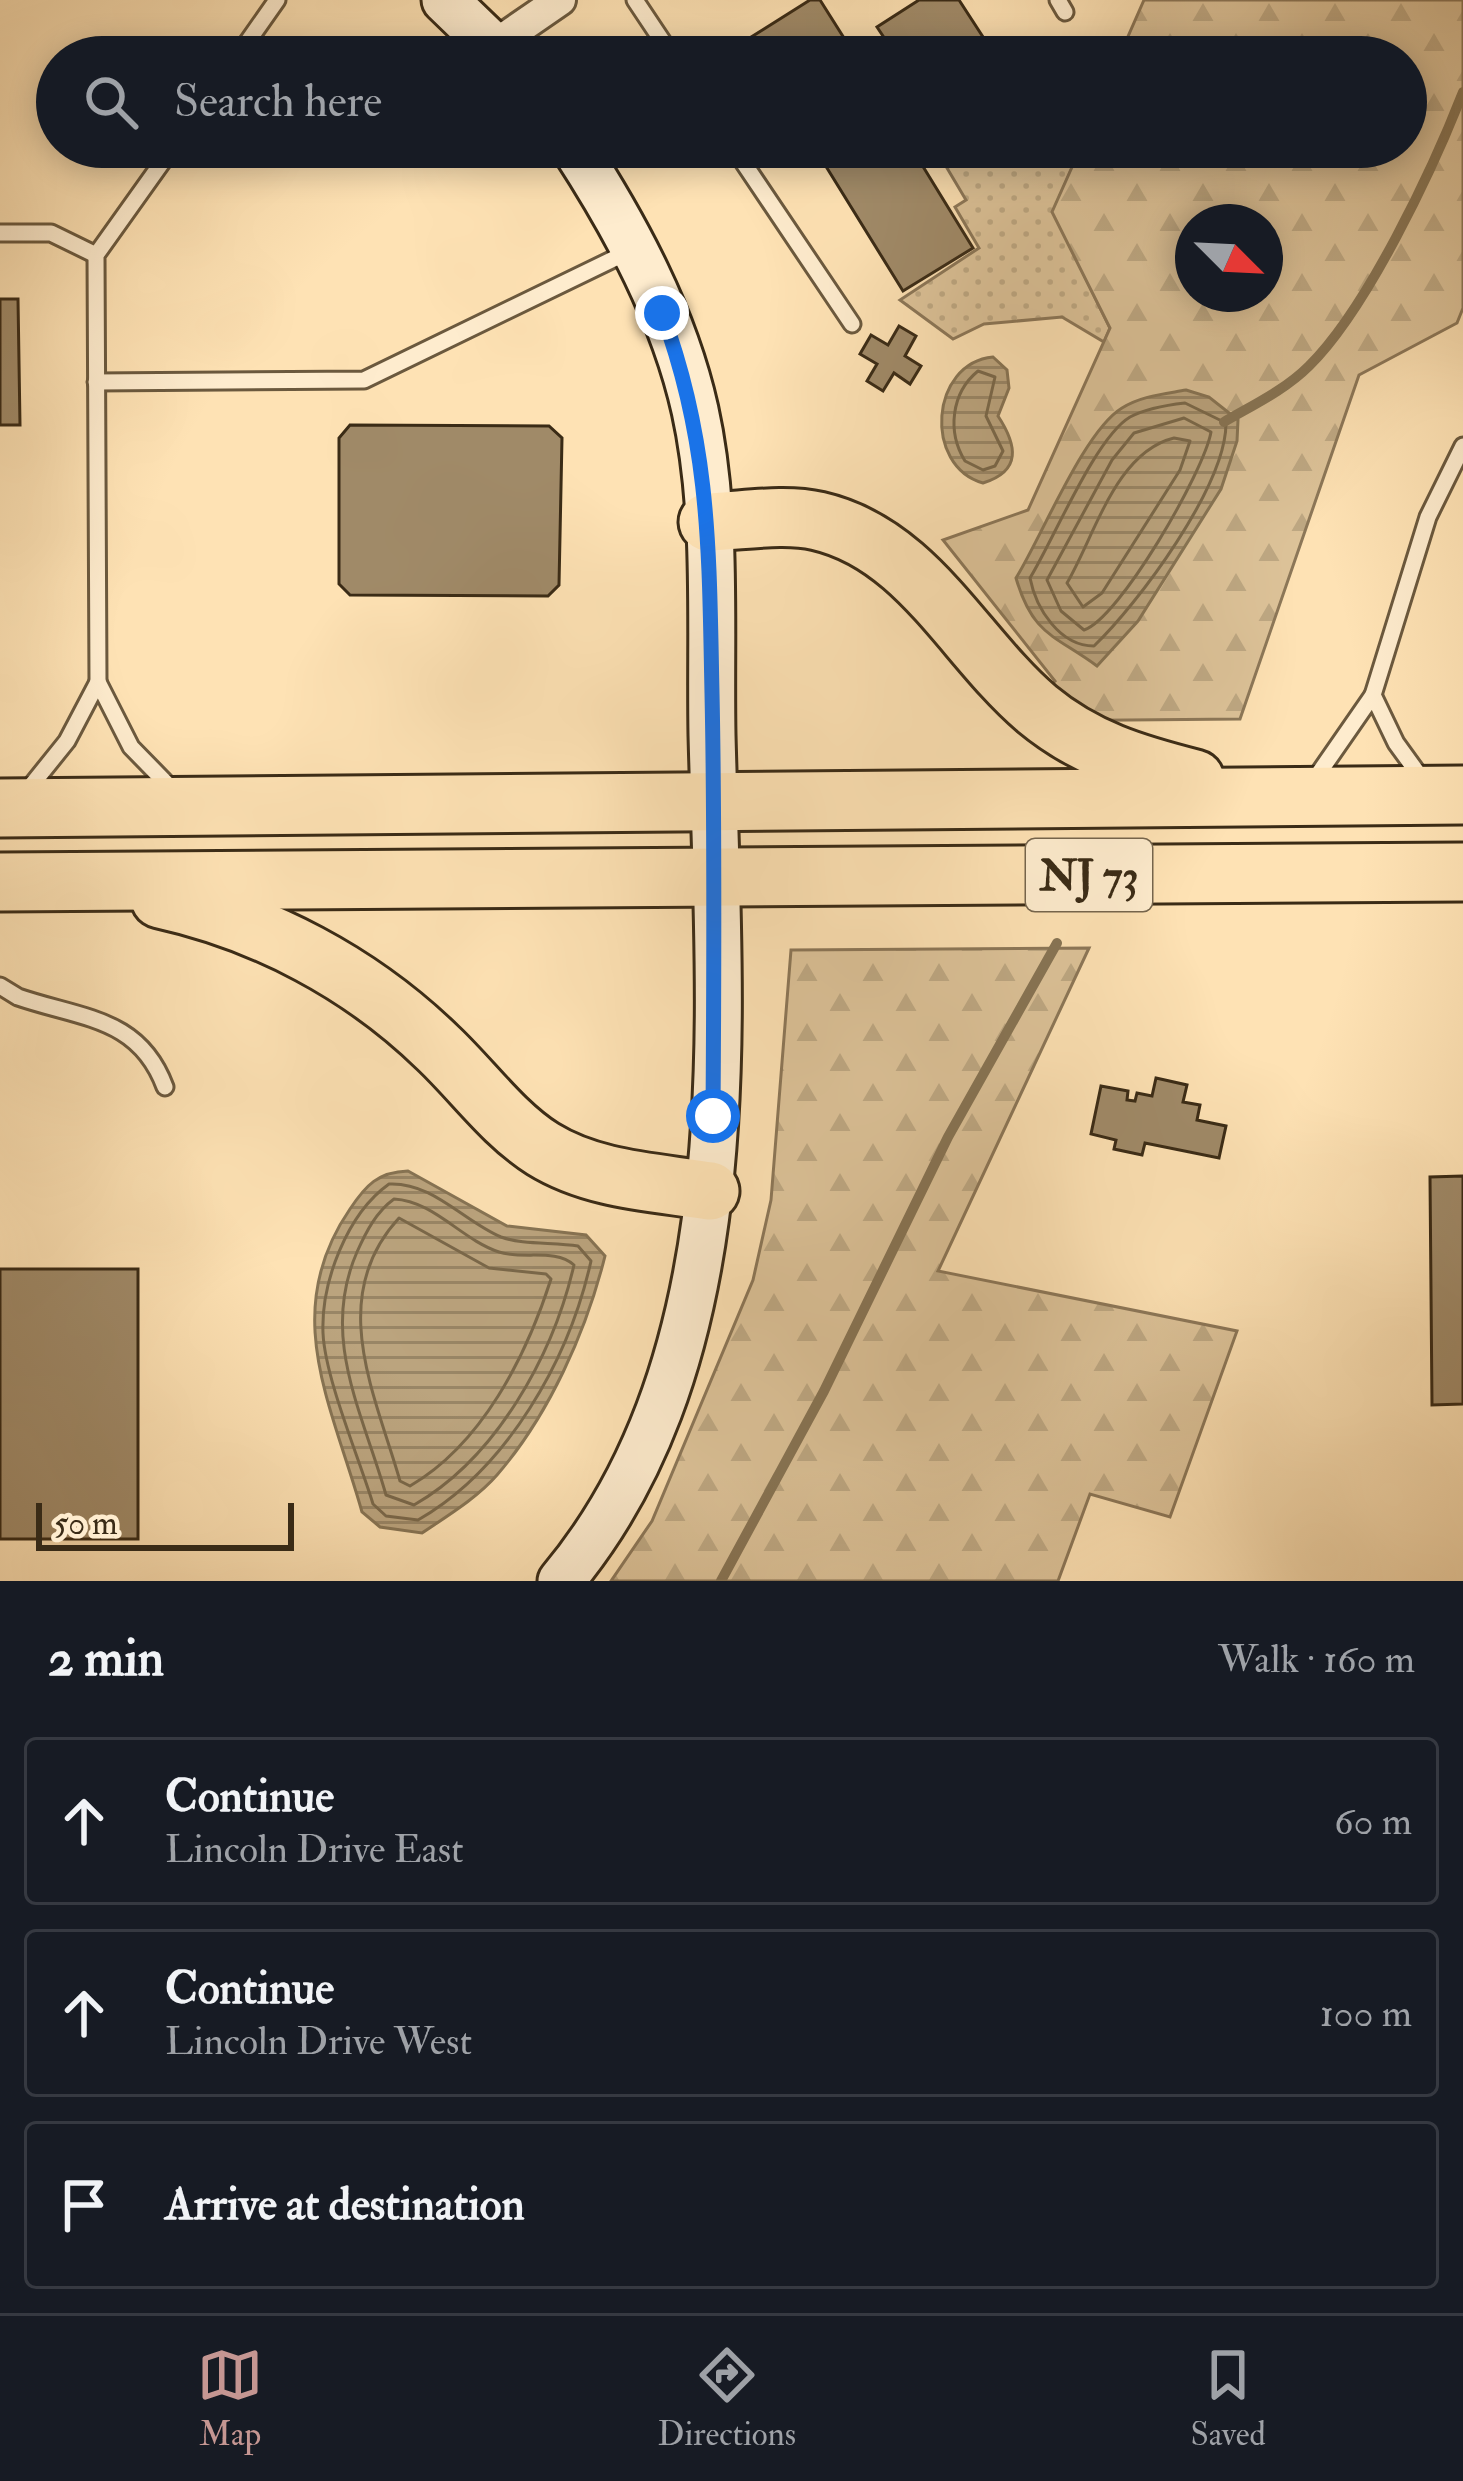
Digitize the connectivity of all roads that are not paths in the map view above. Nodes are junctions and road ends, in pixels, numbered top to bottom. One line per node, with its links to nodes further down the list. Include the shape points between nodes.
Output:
1 (278, 0): 5 (lane)
2 (446, 0): 6 (street)
3 (560, 0): 7 (street)
4 (635, 0): 8 (lane)
5 (252, 36)
6 (482, 36)
7 (517, 36)
8 (659, 36)
9 (158, 168): 14 (lane)
10 (586, 168): 13 (street)
11 (748, 168): 15 (lane)
12 (0, 233): 14 (lane, via 51,232)
13 (634, 249): 16 (lane, via 364,380); 18 (street, via 686,376)
14 (96, 255): 16 (lane)
15 (852, 324)
16 (97, 382): 19 (lane)
17 (1463, 446): 20 (lane, via 1428,517)
18 (708, 522): 22 (highway, via 797,518 839,527 912,572 1004,677 1082,741 1127,762); 23 (street)
19 (98, 682): 24 (lane, via 131,747); 25 (lane, via 67,741)
20 (1373, 695): 21 (lane, via 1396,743); 22 (lane)
21 (1448, 795): 22 (highway, NJ 73)
22 (1283, 797): 23 (highway, NJ 73)
23 (714, 800): 24 (highway, NJ 73); 27 (street)
24 (192, 807): 25 (highway, NJ 73)
25 (6, 808)
26 (1463, 872): 27 (highway, NJ 73)
27 (716, 877): 28 (highway, NJ 73); 31 (street)
28 (28, 882): 31 (highway, via 125,890 261,929 382,1000 539,1147 609,1176)
29 (0, 986): 30 (lane, via 139,1039)
30 (165, 1087)
31 (710, 1191): 32 (street, via 693,1299 668,1385 611,1507)
32 (561, 1581)

